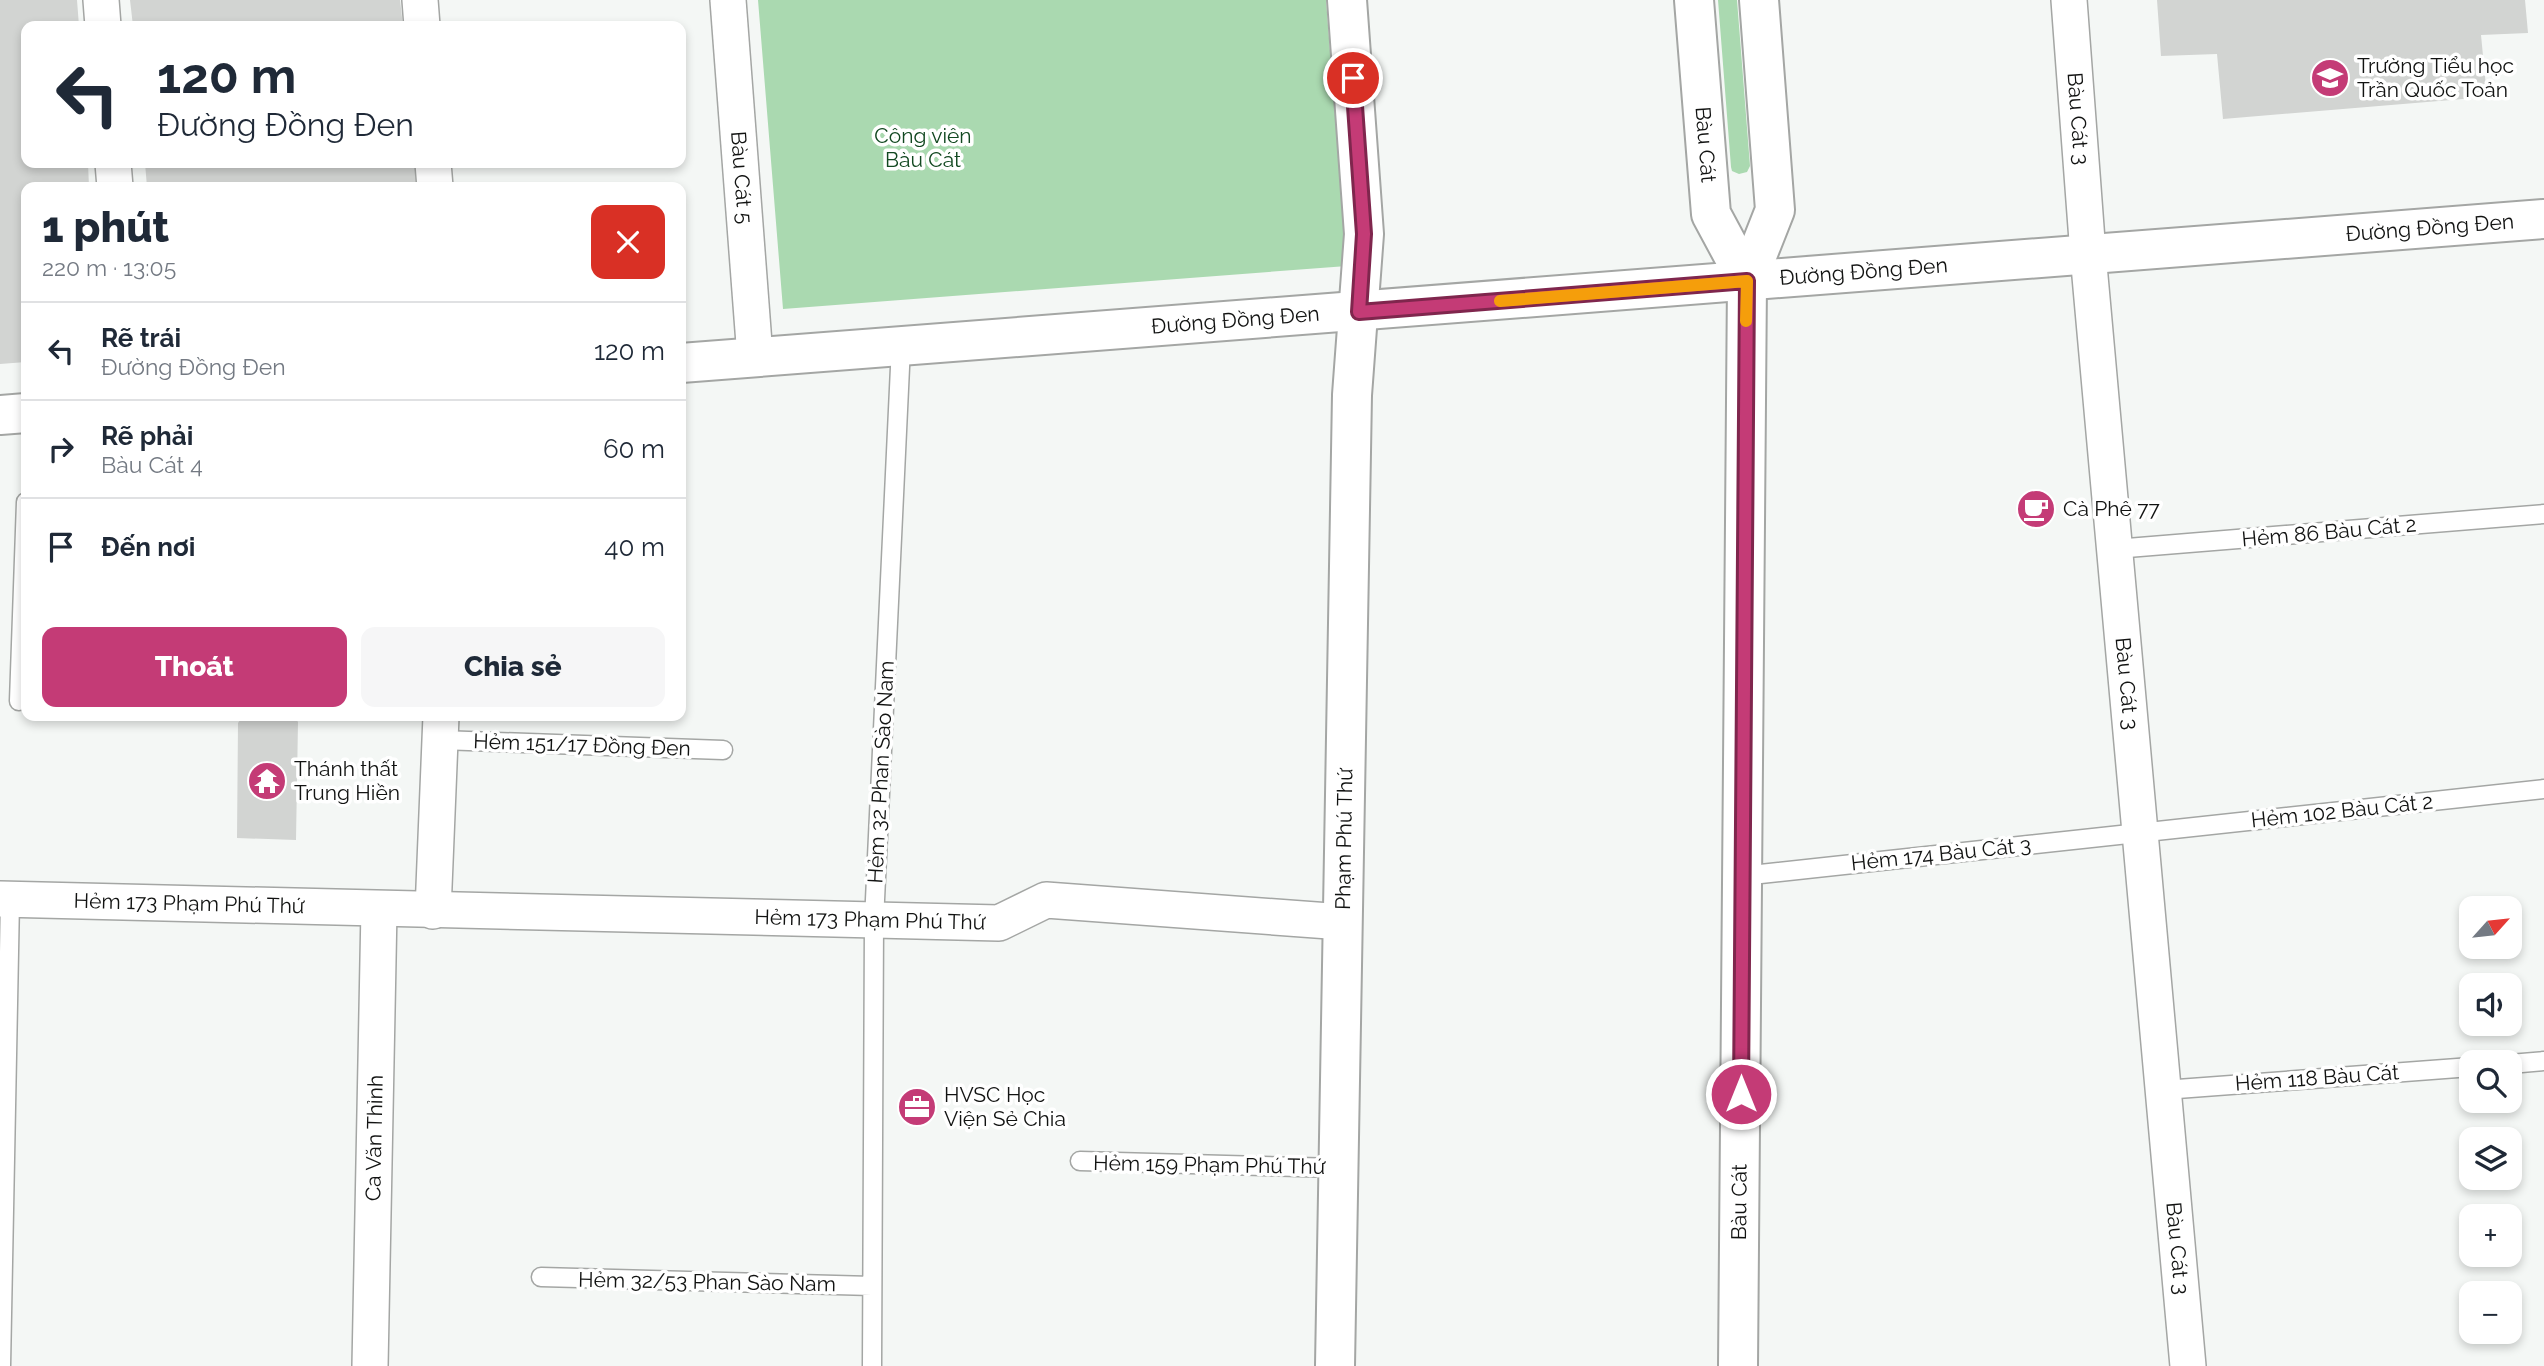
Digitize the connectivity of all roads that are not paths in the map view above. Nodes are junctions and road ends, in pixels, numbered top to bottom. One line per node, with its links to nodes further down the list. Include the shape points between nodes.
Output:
1 (101, 0): 8 (street)
2 (420, 0): 9 (street)
3 (728, 0): 15 (street, Bàu Cát 5)
4 (1347, 0): 13 (street, Phạm Phú Thứ, via 1364,234)
5 (1695, 0): 12 (street, Bàu Cát, via 1711,214)
6 (1759, 0): 12 (street, Bàu Cát, via 1775,210)
7 (2069, 0): 11 (street, Bàu Cát 3)
8 (103, 21)
9 (422, 21)
10 (2544, 219): 11 (street, Đường Đồng Đen)
11 (2088, 254): 12 (street, Đường Đồng Đen); 20 (street, Bàu Cát 3)
12 (1747, 281): 13 (street, Đường Đồng Đen); 27 (street, Bàu Cát)
13 (1359, 312): 14 (street, Đường Đồng Đen); 32 (street, Phạm Phú Thứ, via 1352,409)
14 (901, 346): 15 (street, Đường Đồng Đen); 31 (lane, Hẻm 32 Phan Sào Nam)
15 (754, 357): 16 (street, Đường Đồng Đen)
16 (686, 363)
17 (21, 413): 18 (street)
18 (0, 415)
19 (2544, 514): 20 (lane, Hẻm 86 Bàu Cát 2)
20 (2115, 549): 26 (street, Bàu Cát 3)
21 (21, 644): 22 (lane)
22 (19, 701)
23 (441, 728): 24 (lane, Hẻm 151/17 Đồng Đen); 30 (street)
24 (723, 750)
25 (2544, 789): 26 (lane, Hẻm 102 Bàu Cát 2)
26 (2140, 833): 27 (lane, Hẻm 174 Bàu Cát 3); 36 (street, Bàu Cát 3)
27 (1742, 876): 45 (street, Bàu Cát)
28 (5, 899): 29 (street, Hẻm 173 Phạm Phú Thứ); 41 (lane)
29 (379, 909): 30 (street, Hẻm 173 Phạm Phú Thứ); 42 (street, Ca Văn Thỉnh)
30 (433, 911): 31 (street, Hẻm 173 Phạm Phú Thứ)
31 (874, 921): 32 (street, Hẻm 173 Phạm Phú Thứ, via 999,923 1046,900); 40 (lane, Hẻm 32 Phan Sào Nam)
32 (1343, 922): 38 (street, Phạm Phú Thứ)
33 (2544, 1061): 34 (lane)
34 (2522, 1063)
35 (2459, 1067): 36 (lane, Hẻm 118 Bàu Cát)
36 (2164, 1090): 46 (street, Bàu Cát 3)
37 (1080, 1161): 38 (lane, Hẻm 159 Phạm Phú Thứ)
38 (1339, 1168): 44 (street, Phạm Phú Thứ)
39 (541, 1277): 40 (lane, Hẻm 32/53 Phan Sào Nam)
40 (872, 1286): 43 (lane, Hẻm 32 Phan Sào Nam)
41 (1, 1366)
42 (370, 1366)
43 (873, 1366)
44 (1335, 1366)
45 (1738, 1366)
46 (2188, 1366)

